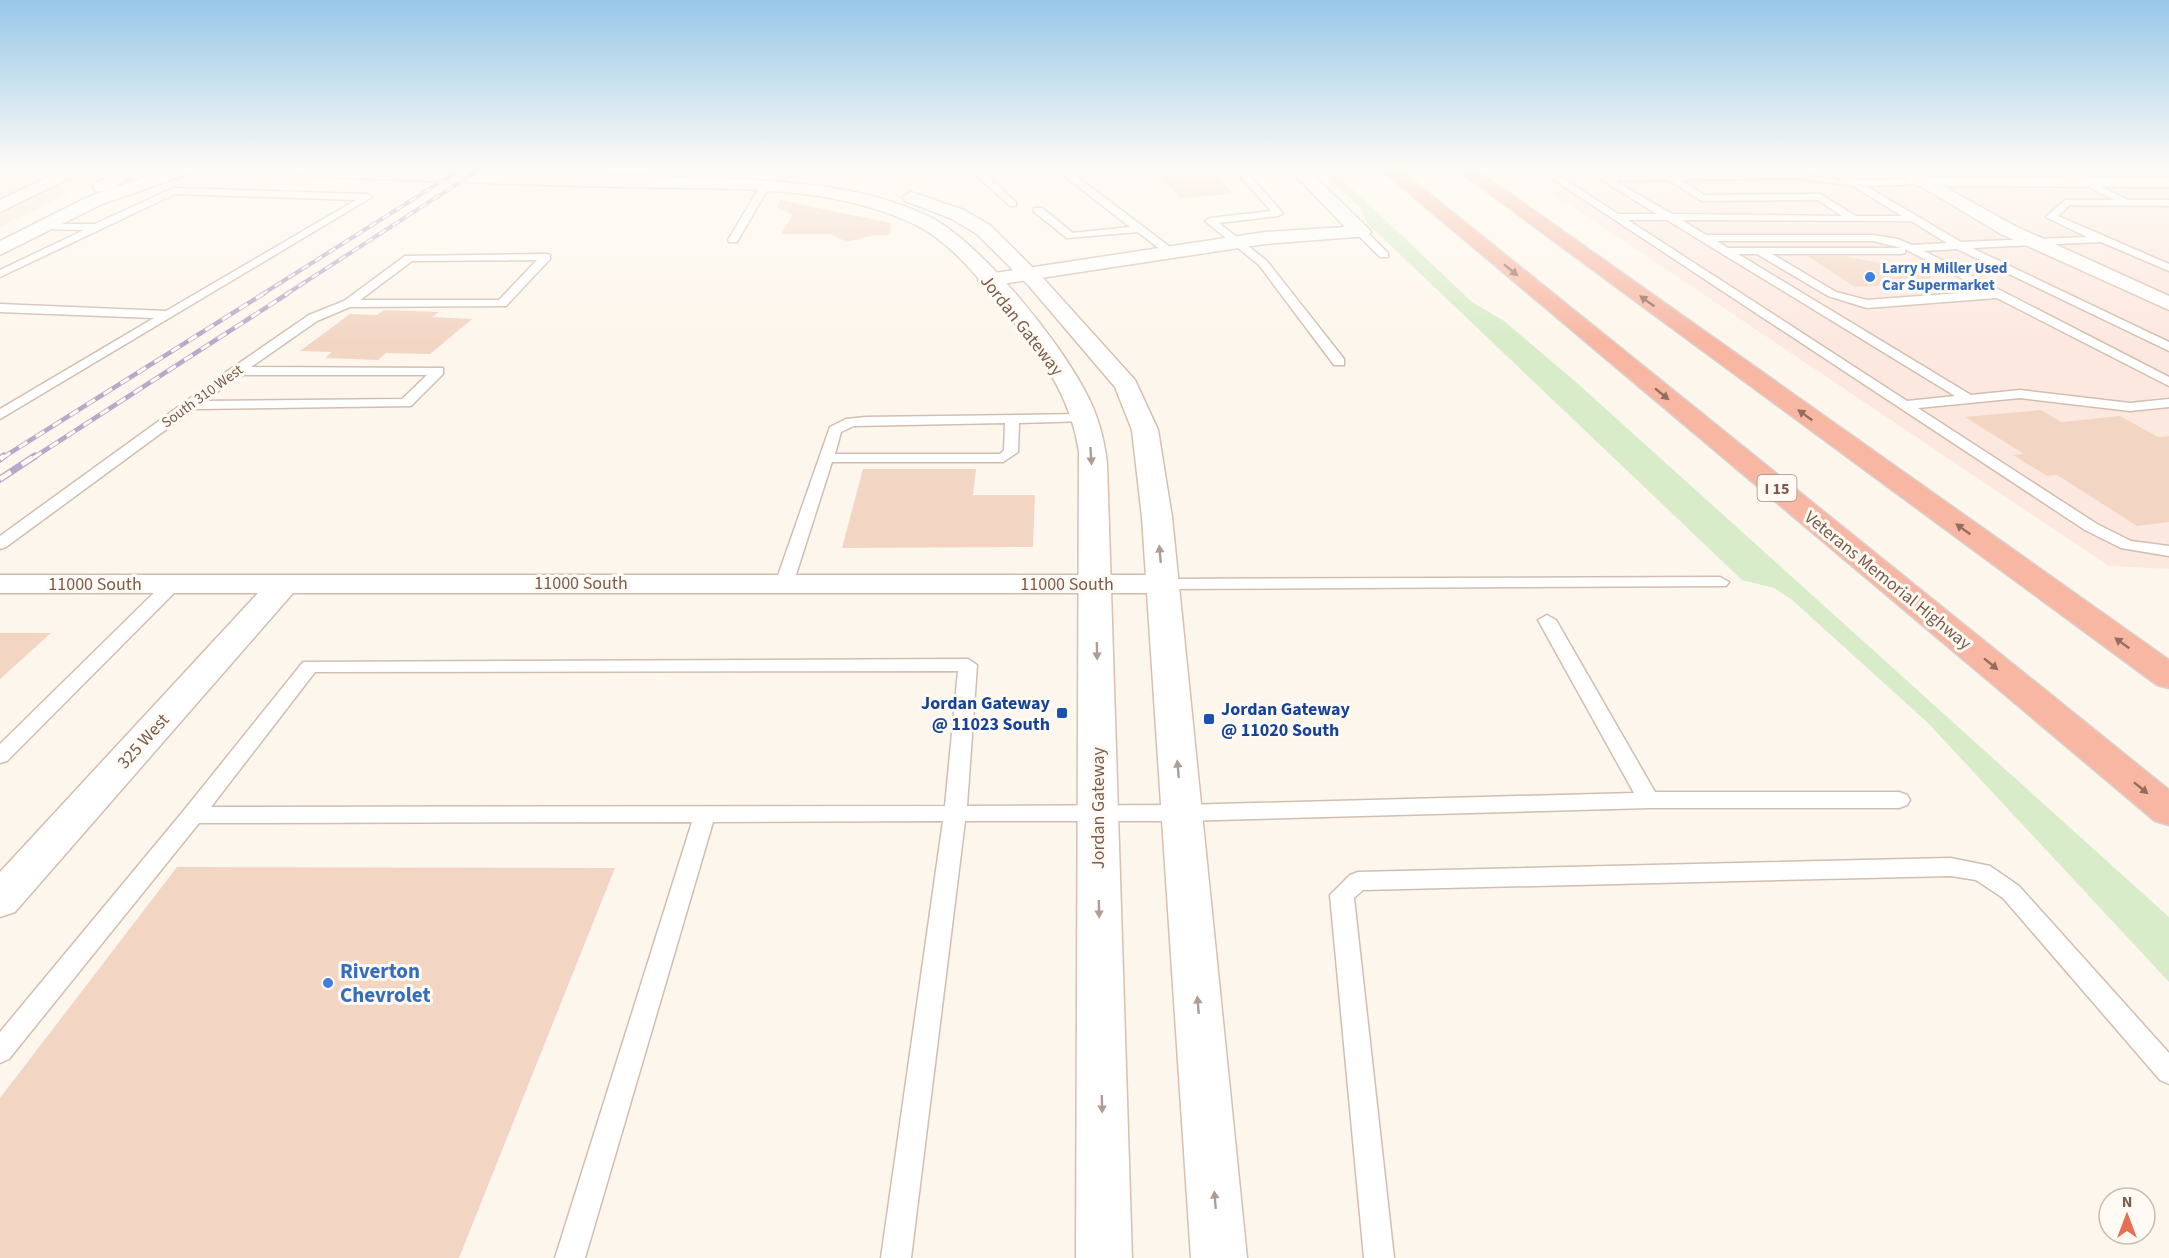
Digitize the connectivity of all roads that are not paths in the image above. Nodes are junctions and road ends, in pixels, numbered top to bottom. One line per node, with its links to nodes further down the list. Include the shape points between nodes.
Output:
1 (18, 225): 22 (main road)
2 (102, 225): 19 (lane)
3 (321, 225): 44 (lane)
4 (744, 225): 25 (lane)
5 (929, 225): 38 (main road, Jordan Gateway, via 948,236)
6 (974, 225): 37 (main road, Jordan Gateway)
7 (1057, 225): 20 (lane, via 1071,236)
8 (1133, 225): 20 (lane)
9 (1215, 225): 26 (lane)
10 (1354, 225): 21 (main road)
11 (1456, 225): 79 (highway, Veterans Memorial Highway / I 15, one-way to 79)
12 (1541, 225): 75 (highway, one-way to 12)
13 (1630, 225): 60 (lane)
14 (1681, 225): 23 (lane)
15 (1920, 225): 28 (lane)
16 (1998, 225): 27 (main road)
17 (2069, 225): 24 (lane)
18 (48, 226): 19 (lane); 29 (main road)
19 (97, 227): 36 (lane)
20 (1139, 229): 33 (lane)
21 (1362, 232): 26 (main road); 34 (lane)
22 (0, 234)
23 (1704, 238): 30 (lane, via 1873,238); 31 (lane)
24 (2103, 239): 27 (lane); 35 (lane)
25 (733, 240)
26 (1239, 242): 33 (main road); 50 (lane, via 1263,263)
27 (2036, 244): 28 (lane); 42 (main road)
28 (1961, 247): 30 (lane); 49 (lane)
29 (0, 249)
30 (1914, 249): 32 (lane); 39 (lane)
31 (1723, 250): 32 (lane); 56 (lane)
32 (1759, 251): 40 (lane, via 1832,294 1867,304)
33 (1170, 252): 37 (main road)
34 (1384, 255)
35 (2169, 268)
36 (0, 274)
37 (1028, 274): 38 (main road); 73 (main road, Jordan Gateway, one-way to 37, via 1145,430 1130,394 1090,341)
38 (988, 280): 62 (main road, Jordan Gateway, via 1045,348 1073,391)
39 (1998, 294): 40 (lane); 45 (lane)
40 (1976, 296): 46 (lane)
41 (348, 303): 41 (lane, South 310 West, via 409,258 546,257 502,304); 53 (lane, South 310 West, via 314,318)
42 (2169, 304)
43 (0, 308): 44 (lane)
44 (168, 315): 57 (lane)
45 (2041, 316): 46 (lane); 47 (lane)
46 (2019, 317): 48 (lane)
47 (2092, 342): 48 (lane); 52 (lane)
48 (2070, 344): 52 (lane, via 2120,369)
49 (2169, 347)
50 (1339, 362)
51 (2169, 365): 52 (lane)
52 (2141, 368): 54 (lane)
53 (237, 371): 59 (lane, South 310 West); 59 (lane, via 438,371 406,403)
54 (2169, 382)
55 (0, 399): 57 (lane)
56 (1968, 399): 58 (lane, via 2020,394 2130,407); 60 (lane)
57 (24, 400): 61 (lane)
58 (2169, 403)
59 (189, 405): 65 (lane, South 310 West)
60 (1904, 405): 66 (lane, via 2091,527 2127,545)
61 (0, 415)
62 (1083, 418): 63 (lane); 72 (main road, Jordan Gateway, one-way to 72, via 1089,433)
63 (1012, 419): 64 (lane, via 851,422 835,430); 64 (lane, via 1011,452 1003,458)
64 (826, 458): 71 (lane)
65 (0, 544)
66 (2169, 551)
67 (1720, 582): 73 (lane)
68 (285, 583): 70 (main road, 11000 South); 71 (main road, 11000 South); 85 (main road, 325 West)
69 (0, 584): 70 (main road, 11000 South)
70 (174, 584): 76 (lane)
71 (784, 584): 72 (main road, 11000 South)
72 (1096, 584): 73 (main road, 11000 South); 80 (main road, Jordan Gateway, one-way to 80)
73 (1163, 584): 81 (main road, Jordan Gateway, one-way to 73)
74 (1547, 620): 77 (lane)
75 (2169, 677)
76 (0, 756)
77 (1649, 800): 78 (lane); 81 (lane)
78 (1899, 800)
79 (2169, 811)
80 (1098, 813): 81 (lane); 83 (lane); 90 (main road, Jordan Gateway, one-way to 90)
81 (1182, 813): 91 (main road, Jordan Gateway, one-way to 81)
82 (705, 814): 83 (lane); 84 (lane); 88 (lane)
83 (955, 814): 84 (lane, via 968,665 310,666); 89 (lane)
84 (193, 816): 86 (lane)
85 (0, 900)
86 (0, 1051)
87 (2169, 1072): 92 (lane, via 2011,892 1982,872 1951,867 1358,881 1342,894)
88 (570, 1258)
89 (896, 1258)
90 (1104, 1258)
91 (1220, 1258)
92 (1379, 1258)

